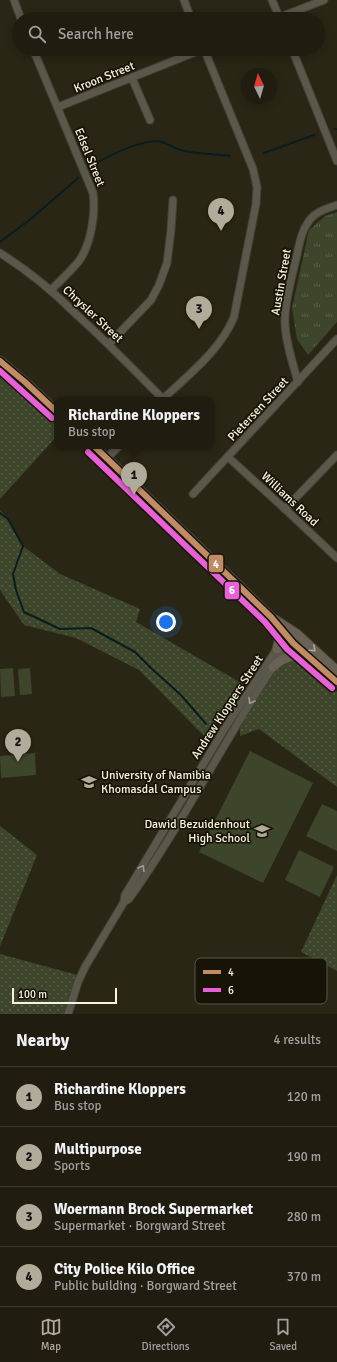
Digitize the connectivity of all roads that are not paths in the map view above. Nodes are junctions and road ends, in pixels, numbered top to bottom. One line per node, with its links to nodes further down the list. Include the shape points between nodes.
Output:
1 (14, 0): 5 (street)
2 (184, 0): 6 (street)
3 (272, 0): 7 (street)
4 (324, 0): 8 (street)
5 (18, 12)
6 (188, 12)
7 (276, 12)
8 (293, 12)
9 (37, 56): 14 (street, Edsel Street)
10 (186, 56): 13 (street, Kroon Street)
11 (206, 56): 26 (street, via 253,169 256,179 256,204 230,328)
12 (295, 56): 16 (street)
13 (132, 78): 14 (street, Kroon Street); 15 (street)
14 (58, 107): 20 (street, Edsel Street, via 93,193 94,208 90,236 84,252 79,261)
15 (150, 120)
16 (337, 161)
17 (173, 200): 22 (street, via 167,263 159,285 151,300)
18 (337, 205): 24 (street, Austin Street, via 318,212 306,224 291,280 285,325)
19 (0, 253): 20 (street, Chrysler Street)
20 (51, 290): 22 (street, Chrysler Street)
21 (337, 339): 24 (street, Pietersen Street)
22 (109, 344): 25 (street, Chrysler Street)
23 (0, 361): 27 (main road)
24 (298, 382): 31 (street, Pietersen Street)
25 (160, 397)
26 (166, 397)
27 (54, 409)
28 (97, 449): 32 (main road)
29 (116, 449): 32 (street)
30 (337, 455): 34 (street)
31 (228, 457): 33 (street, Pietersen Street); 34 (street, Williams Road)
32 (107, 458): 36 (main road)
33 (193, 494)
34 (285, 508): 35 (street, Williams Road)
35 (337, 558)
36 (271, 617): 37 (main road); 38 (main road)
37 (277, 626): 38 (main road); 39 (main road, via 280,637)
38 (291, 635): 39 (street, Andrew Kloppers Street); 40 (street, Andrew Kloppers Street); 41 (main road); 42 (main road, one-way to 42)
39 (277, 649): 44 (street, Andrew Kloppers Street, one-way to 39, via 125,895 225,728)
40 (273, 666): 41 (main road, via 296,655); 44 (street, Andrew Kloppers Street, one-way to 44, via 162,850 129,899)
41 (322, 668): 43 (main road)
42 (337, 670)
43 (337, 682)
44 (124, 902): 45 (street, Andrew Kloppers Street, via 85,967)
45 (69, 1013): 46 (street)
46 (77, 1014)

